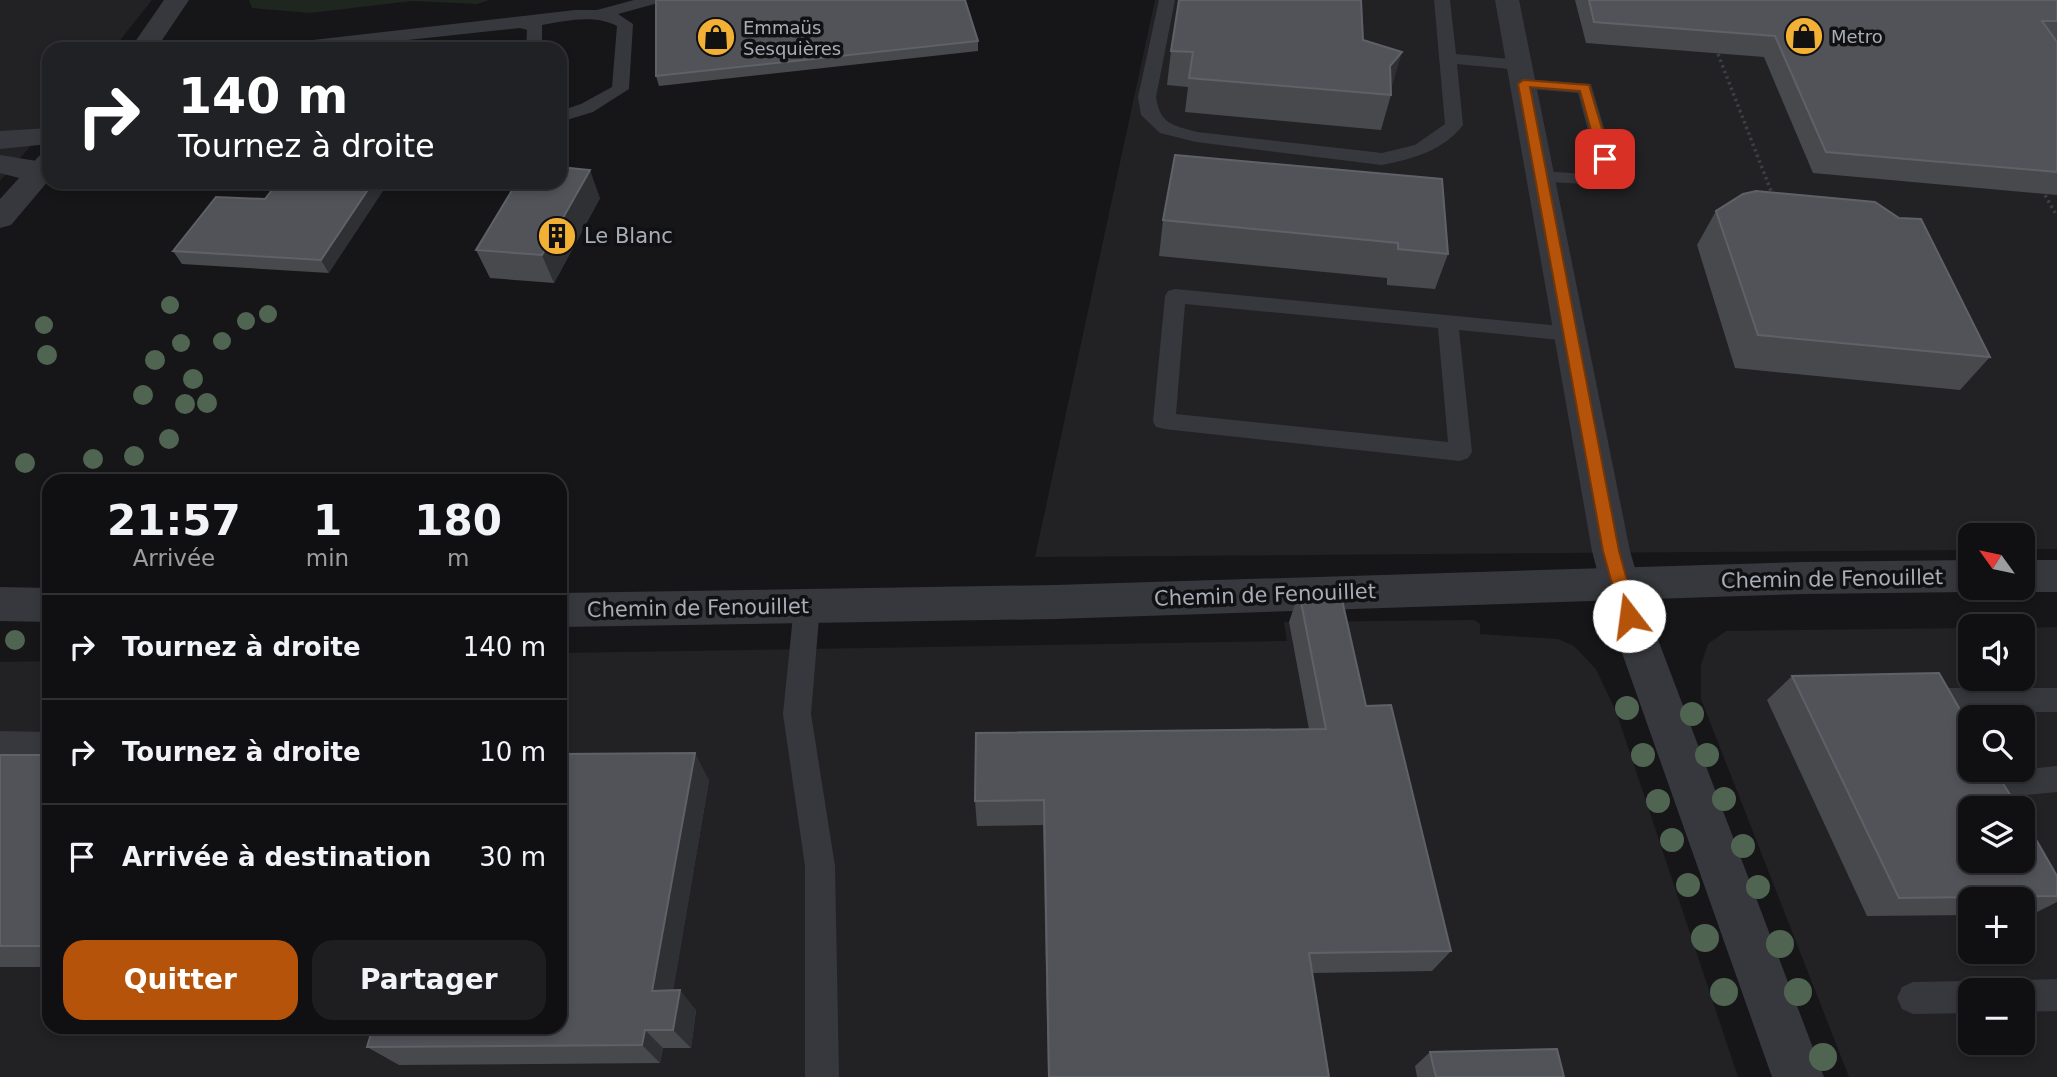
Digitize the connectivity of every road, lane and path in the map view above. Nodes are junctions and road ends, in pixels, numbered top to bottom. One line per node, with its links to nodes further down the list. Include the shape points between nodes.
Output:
1 (177, 0): 8 (street)
2 (652, 0): 6 (lane)
3 (1167, 0): 12 (lane, via 1147,97 1150,115 1166,129 1196,137 1382,159 1410,154 1439,141 1454,125)
4 (1442, 0): 12 (lane)
5 (1507, 0): 13 (street)
6 (601, 14): 7 (lane); 14 (lane, via 615,16 625,24 620,89)
7 (520, 23): 9 (lane); 10 (lane, via 535,27)
8 (148, 42)
9 (343, 42)
10 (534, 42)
11 (1718, 54): 22 (path)
12 (1448, 58): 13 (lane)
13 (1522, 74): 20 (street); 20 (lane, via 1585,88 1611,182)
14 (567, 115)
15 (42, 137): 16 (street)
16 (0, 140)
17 (0, 164): 18 (street, via 19,169)
18 (42, 166)
19 (42, 169): 24 (street)
20 (1541, 177): 26 (street)
21 (2040, 187): 23 (path)
22 (1777, 206)
23 (2057, 216)
24 (0, 218)
25 (1448, 323): 25 (lane, via 1175,296 1164,421 1460,452); 26 (lane)
26 (1571, 334): 30 (street)
27 (1958, 576): 30 (street, Chemin de Fenouillet)
28 (2035, 576): 29 (street)
29 (2057, 576)
30 (1620, 584): 33 (street, Chemin de Fenouillet); 46 (street)
31 (0, 604): 32 (street)
32 (42, 605)
33 (807, 606): 34 (street, Chemin de Fenouillet); 45 (lane, via 797,715 820,866)
34 (567, 610)
35 (1944, 700): 36 (lane)
36 (2057, 700)
37 (0, 744): 38 (lane)
38 (42, 745)
39 (2057, 779): 40 (lane)
40 (2005, 784)
41 (2057, 995): 42 (lane)
42 (2035, 996)
43 (1958, 997): 44 (lane)
44 (1913, 998)
45 (822, 1077)
46 (1798, 1077)

